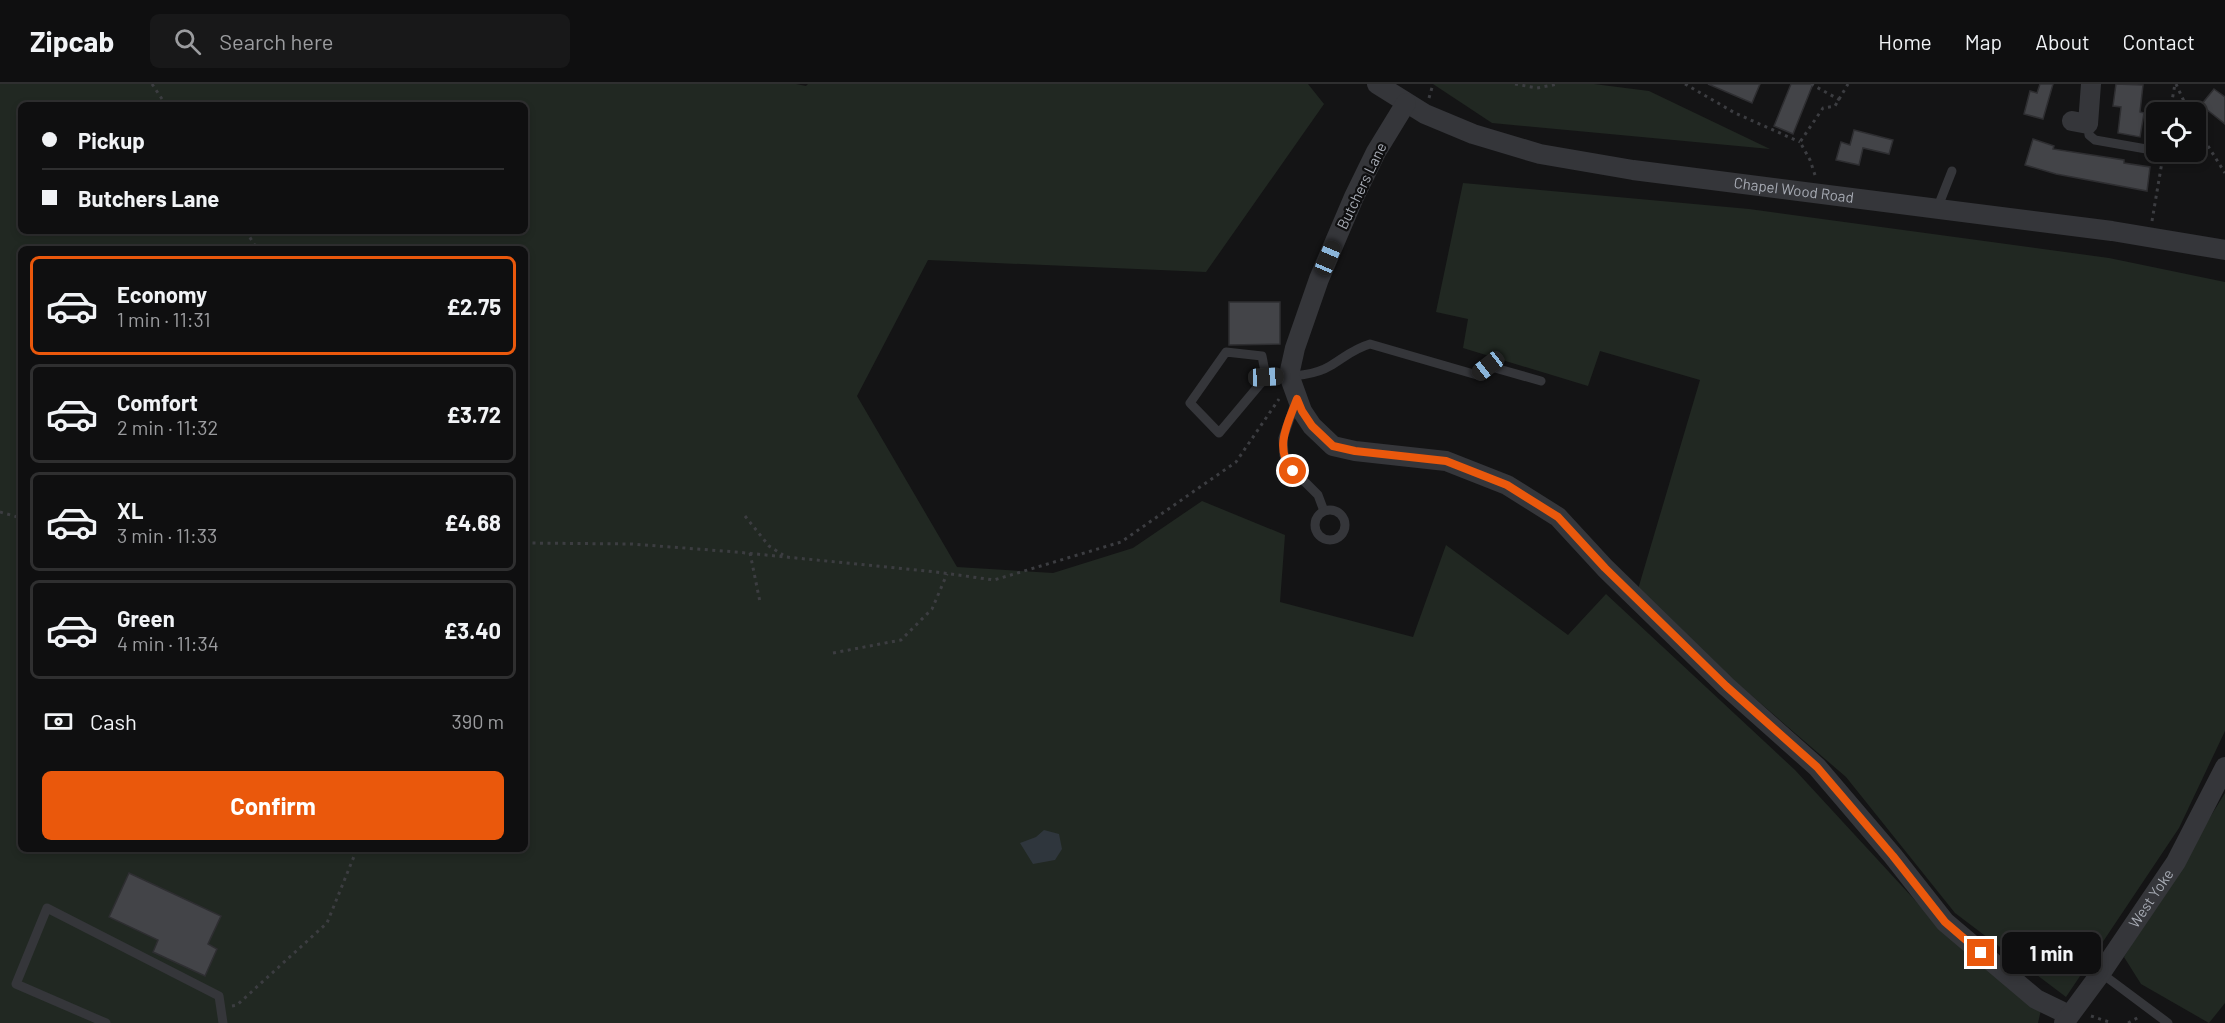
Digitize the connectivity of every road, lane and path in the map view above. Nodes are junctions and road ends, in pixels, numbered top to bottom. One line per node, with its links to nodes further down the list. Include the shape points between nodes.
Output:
1 (152, 84): 11 (path)
2 (1377, 84): 14 (street, Chapel Wood Road)
3 (1515, 84): 4 (path, via 1537,88)
4 (1558, 84)
5 (1685, 84): 16 (path, via 1735,113)
6 (1811, 84): 10 (path)
7 (1848, 84): 10 (path)
8 (2091, 84): 15 (street)
9 (2175, 84): 12 (path); 13 (path)
10 (1840, 100): 16 (path, via 1835,106 1822,108)
11 (164, 102)
12 (2172, 102)
13 (2184, 102)
14 (1406, 103): 22 (street, Chapel Wood Road, via 1473,134 1540,154); 28 (street, Butchers Lane, via 1376,152 1319,279 1295,348)
15 (2080, 122): 18 (lane, via 2095,140)
16 (1800, 142): 22 (path)
17 (2206, 143): 21 (path)
18 (2146, 149)
19 (2162, 162): 24 (path)
20 (1952, 171): 23 (lane)
21 (2225, 173)
22 (1820, 193): 23 (street, Chapel Wood Road)
23 (1937, 209): 24 (street, Chapel Wood Road)
24 (2150, 237): 25 (street, Chapel Wood Road)
25 (2225, 250)
26 (1266, 377): 26 (lane, via 1219,433 1190,403 1226,352 1262,356); 28 (lane)
27 (1542, 381): 28 (lane, via 1488,366 1477,375 1370,344 1354,349)
28 (1292, 386): 29 (lane, via 1282,438 1284,455 1287,464 1318,495); 36 (path, via 1236,462 1121,542 994,580); 43 (street, via 1312,426 1333,446 1446,461 1507,485 1558,517 1718,678 1817,767 1945,922 2036,999)
29 (1324, 511)
30 (0, 512): 32 (path)
31 (745, 516): 35 (path, via 769,546)
32 (18, 517)
33 (528, 543): 34 (path, via 632,544)
34 (750, 553): 35 (path); 37 (path)
35 (785, 556): 36 (path)
36 (947, 574): 38 (path, via 932,609 901,640)
37 (760, 602)
38 (833, 653)
39 (2225, 767): 41 (street, West Yoke, via 2176,862)
40 (356, 852): 42 (path, via 327,923 237,1005)
41 (2100, 974): 43 (street, West Yoke); 46 (lane)
42 (221, 1008): 44 (lane, via 219,996 47,908 16,984); 45 (lane)
43 (2066, 1019)
44 (106, 1023)
45 (223, 1023)
46 (2168, 1023)

